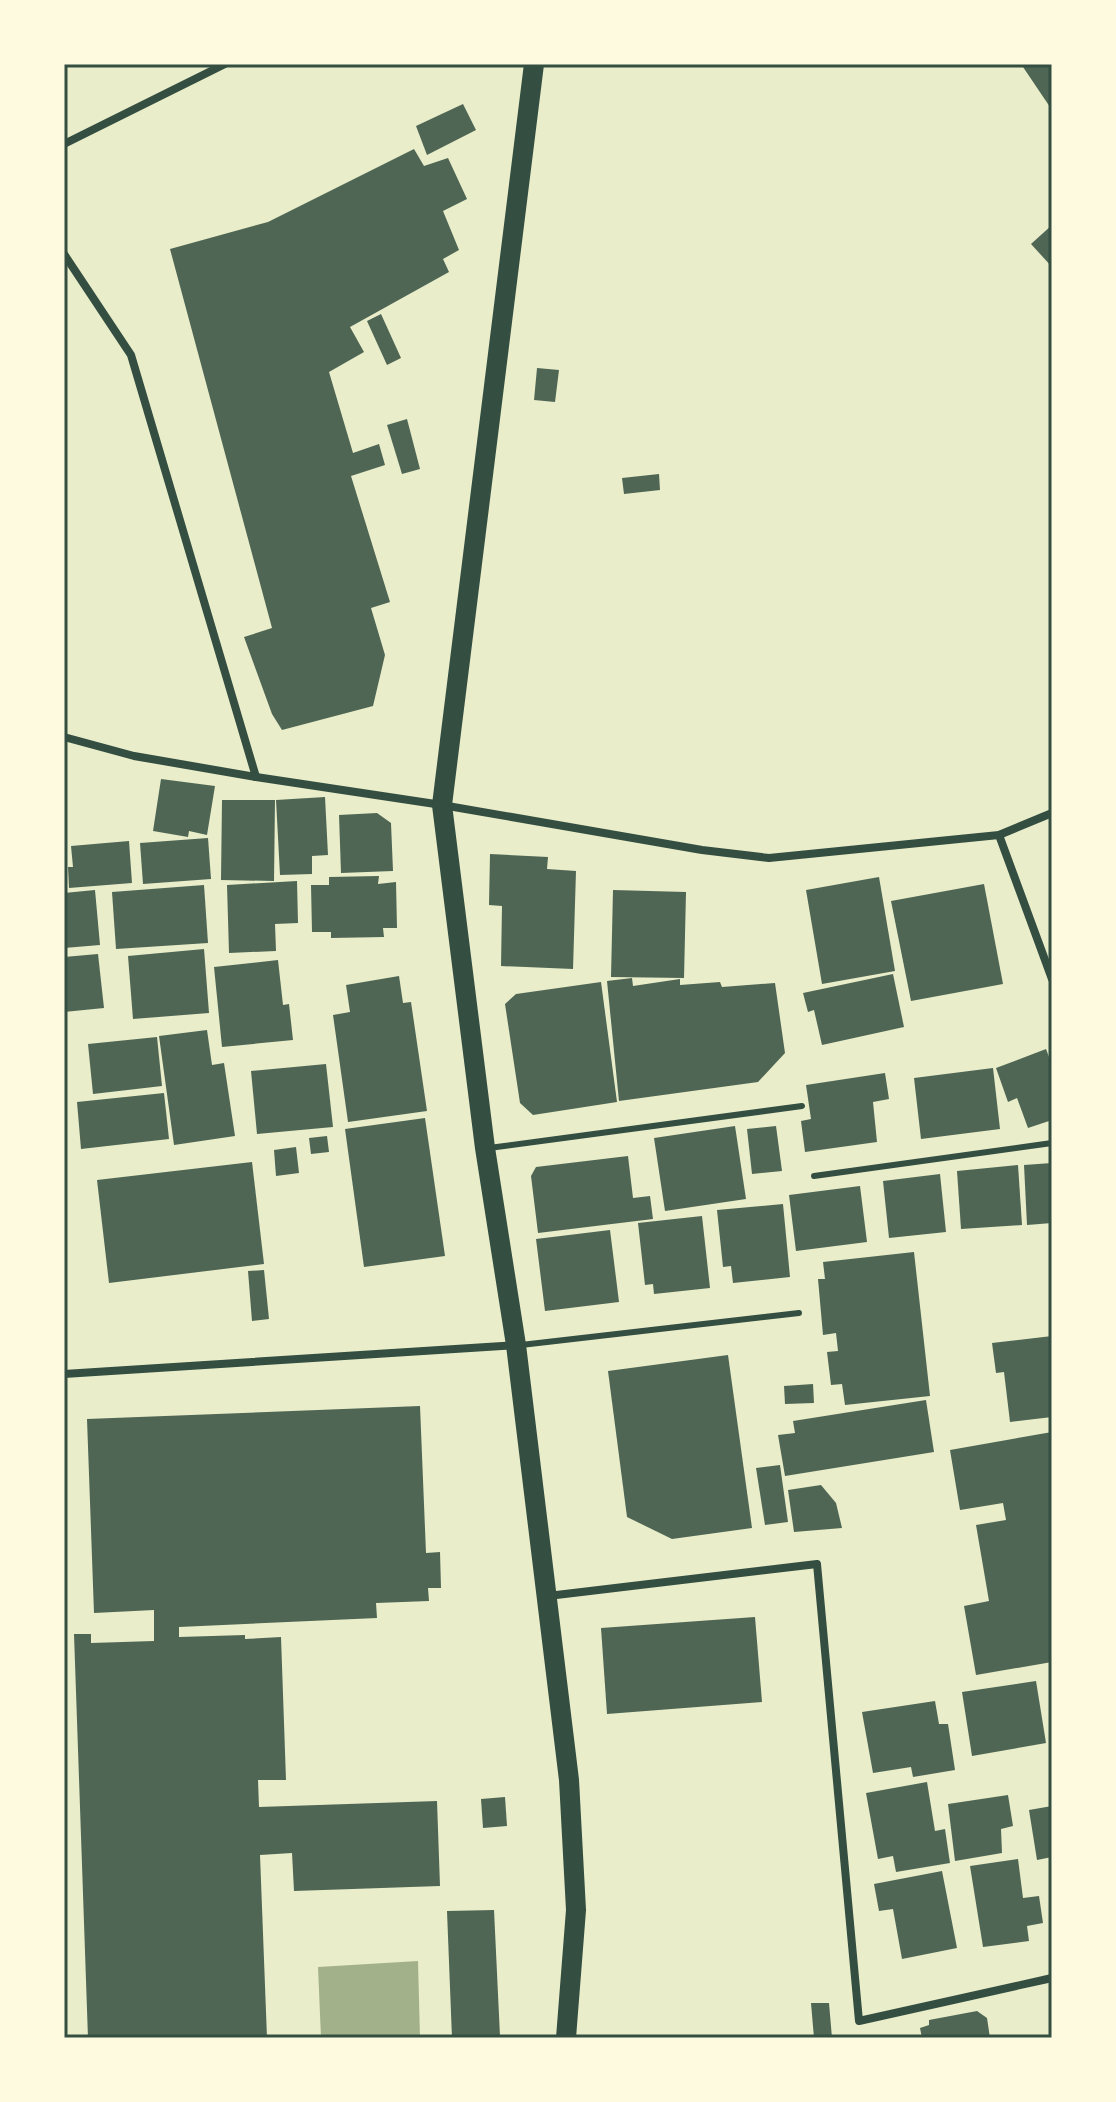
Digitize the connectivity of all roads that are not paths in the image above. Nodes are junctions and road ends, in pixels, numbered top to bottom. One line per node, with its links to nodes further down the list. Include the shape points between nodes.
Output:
1 (225, 64): 3 (street)
2 (534, 64): 7 (main road)
3 (64, 144)
4 (64, 254): 6 (street, via 131,355)
5 (64, 737): 6 (street, via 134,756)
6 (256, 777): 7 (street)
7 (442, 805): 9 (street, via 769,858); 13 (main road)
8 (1052, 813): 9 (street)
9 (999, 835): 10 (street)
10 (1052, 979)
11 (802, 1106): 13 (lane)
12 (1052, 1143): 14 (lane)
13 (485, 1148): 16 (main road)
14 (814, 1176)
15 (799, 1313): 16 (lane)
16 (516, 1345): 17 (street); 18 (main road)
17 (64, 1374)
18 (548, 1596): 19 (street, via 817,1564 859,2021); 20 (main road, via 569,1780 576,1910)
19 (1052, 1978)
20 (566, 2038)

